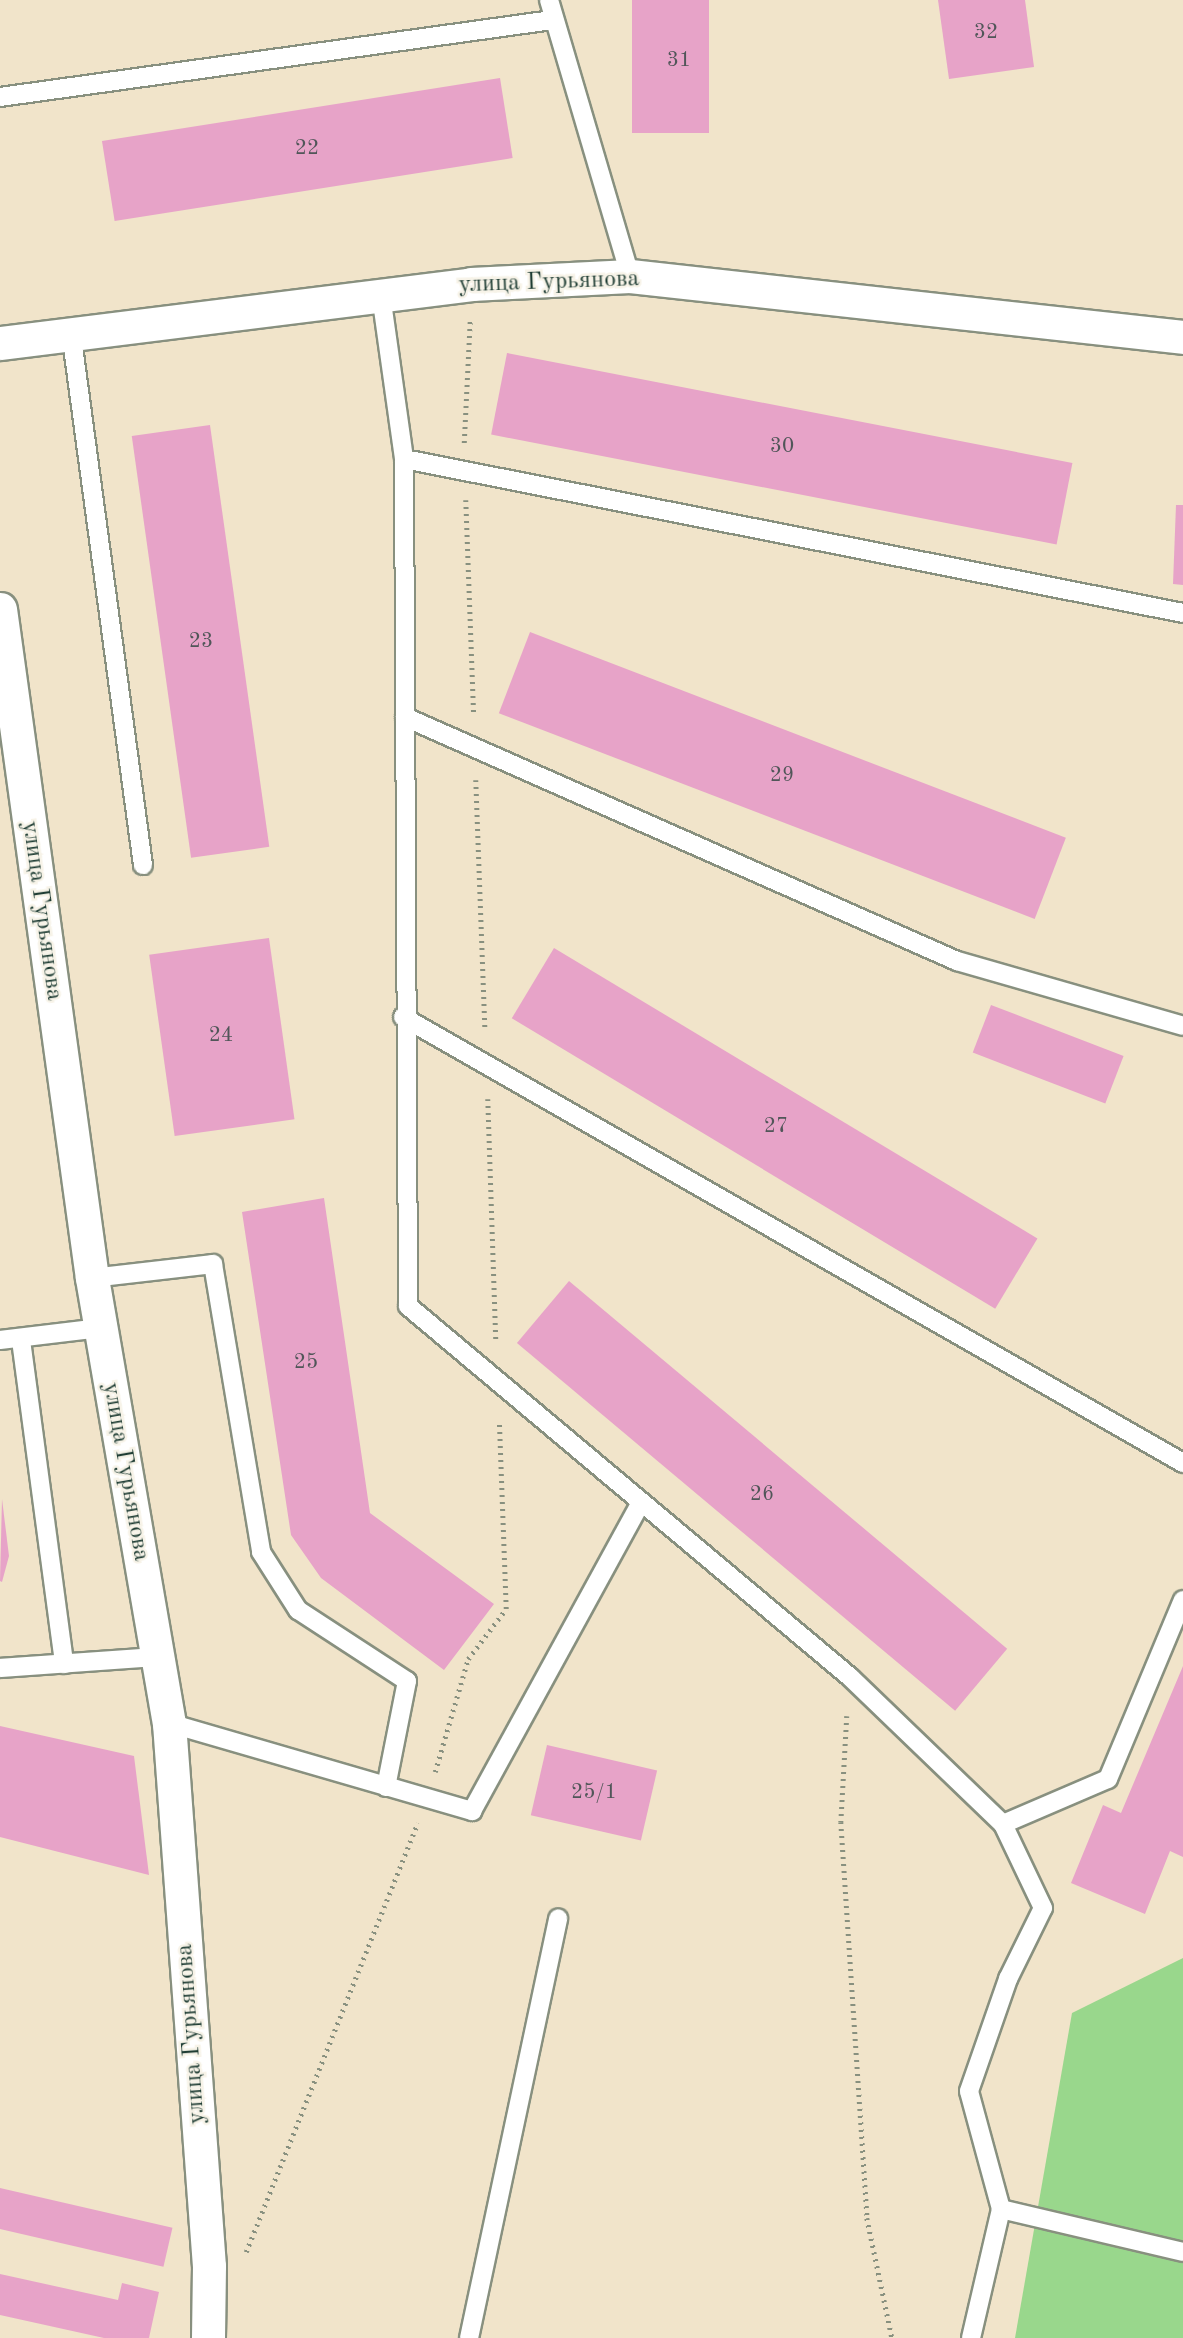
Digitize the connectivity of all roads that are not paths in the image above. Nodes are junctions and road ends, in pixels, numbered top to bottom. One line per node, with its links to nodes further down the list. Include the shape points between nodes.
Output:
1 (549, 0): 2 (lane)
2 (552, 20): 3 (lane); 4 (lane)
3 (0, 97)
4 (630, 276): 5 (street, улица Гурьянова); 7 (street, улица Гурьянова)
5 (381, 295): 6 (street, улица Гурьянова); 9 (lane)
6 (71, 332): 8 (street, улица Гурьянова); 13 (lane)
7 (1183, 337)
8 (0, 343)
9 (404, 459): 11 (lane); 12 (lane)
10 (0, 609): 16 (street, улица Гурьянова)
11 (1183, 613)
12 (405, 717): 14 (lane); 15 (lane, via 957,961)
13 (143, 865)
14 (402, 1017): 20 (lane); 21 (lane, via 408,1306)
15 (1183, 1027)
16 (92, 1278): 17 (street, улица Гурьянова); 27 (lane, via 213,1264 261,1552 298,1610 407,1681)
17 (100, 1328): 19 (lane); 23 (street, улица Гурьянова)
18 (0, 1340): 19 (lane)
19 (21, 1340): 24 (lane)
20 (1183, 1463)
21 (641, 1502): 27 (lane, via 472,1811); 28 (lane, via 850,1677)
22 (1183, 1600): 28 (lane, via 1108,1779)
23 (158, 1657): 24 (lane); 26 (street, улица Гурьянова)
24 (64, 1664): 25 (lane)
25 (0, 1668)
26 (169, 1723): 27 (lane); 32 (street, улица Гурьянова, via 209,2266)
27 (386, 1787)
28 (1003, 1824): 30 (lane, via 1043,1908 1007,1979 969,2091)
29 (558, 1918): 33 (lane)
30 (1001, 2209): 31 (lane); 34 (lane)
31 (1183, 2252)
32 (208, 2338)
33 (469, 2338)
34 (971, 2338)

